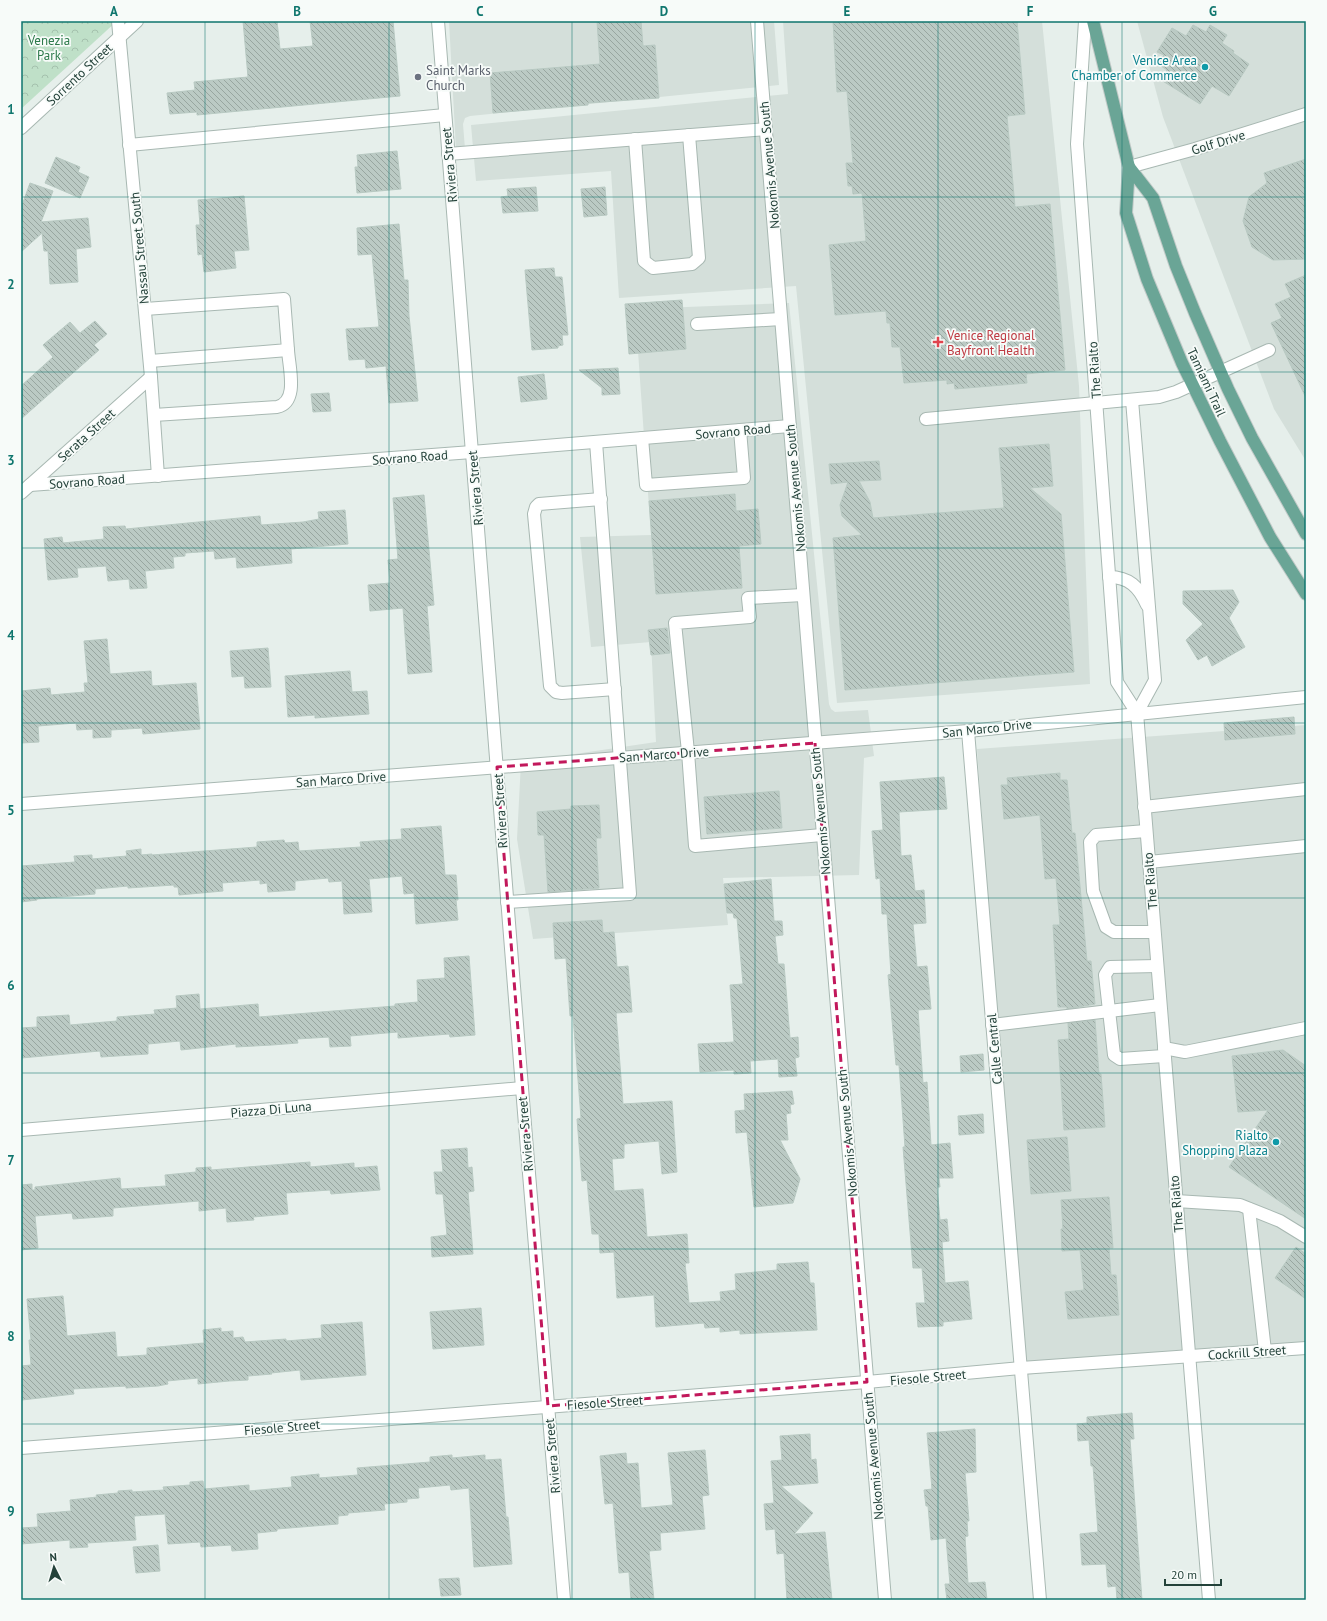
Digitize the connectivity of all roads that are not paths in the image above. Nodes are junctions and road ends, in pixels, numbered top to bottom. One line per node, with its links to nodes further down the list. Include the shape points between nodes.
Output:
1 (118, 21): 7 (street, Nassau Street South)
2 (137, 21): 7 (street, Sorrento Street)
3 (438, 21): 9 (street, Riviera Street)
4 (758, 21): 11 (street, Nokomis Avenue South)
5 (1085, 21): 27 (street, The Rialto, via 1078,144)
6 (1093, 21): 16 (main road, Tamiami Trail)
7 (119, 37): 10 (street, Sorrento Street); 14 (street, Nassau Street South)
8 (1306, 114): 16 (street, Golf Drive)
9 (445, 115): 14 (street); 15 (street, Riviera Street)
10 (21, 128)
11 (766, 129): 12 (street); 18 (street, Nokomis Avenue South)
12 (689, 135): 13 (street); 13 (street, via 699,258 692,264 653,268 644,261)
13 (635, 139): 15 (street)
14 (129, 145): 17 (street, Nassau Street South)
15 (448, 154): 34 (street, Riviera Street)
16 (1129, 167): 23 (main road, Tamiami Trail, via 1154,198 1176,266); 25 (main road, Tamiami Trail, via 1126,213 1147,279)
17 (145, 309): 20 (street, via 284,299); 22 (street, Nassau Street South)
18 (781, 319): 19 (street); 30 (street, Nokomis Avenue South)
19 (697, 324)
20 (288, 350): 22 (street); 28 (street, via 291,390 284,405)
21 (1269, 350): 23 (street)
22 (150, 361): 24 (street, Nassau Street South)
23 (1221, 372): 25 (street); 39 (main road, Tamiami Trail, via 1252,438)
24 (151, 377): 28 (street, Nassau Street South); 36 (street, Serata Street)
25 (1192, 384): 26 (street, via 1159,397); 42 (main road, Tamiami Trail, via 1258,514)
26 (1132, 400): 27 (street); 43 (street)
27 (1097, 403): 29 (street); 40 (street, The Rialto)
28 (154, 415): 35 (street, Nassau Street South)
29 (926, 419)
30 (790, 426): 31 (street, Sovrano Road); 41 (street, Nokomis Avenue South)
31 (740, 430): 32 (street, Sovrano Road); 32 (street, via 744,478 646,485)
32 (642, 438): 33 (street, Sovrano Road)
33 (596, 442): 34 (street, Sovrano Road); 38 (street)
34 (472, 452): 35 (street, Sovrano Road); 51 (street, Riviera Street)
35 (158, 476): 36 (street, Sovrano Road)
36 (30, 485): 37 (street, Serata Street)
37 (21, 493)
38 (601, 499): 44 (street); 44 (street, via 539,504 534,514 550,686 556,692 562,693)
39 (1306, 534)
40 (1109, 577): 43 (street, via 1124,578 1131,583 1144,599); 46 (street, The Rialto, via 1117,682)
41 (803, 594): 48 (street, Nokomis Avenue South); 49 (street, via 748,598 750,617 675,623)
42 (1306, 594)
43 (1150, 614): 46 (street, via 1155,680)
44 (615, 689): 50 (street)
45 (1306, 697): 46 (street, San Marco Drive)
46 (1137, 713): 47 (street, San Marco Drive); 54 (street, The Rialto)
47 (968, 731): 48 (street, San Marco Drive); 64 (street, Calle Central)
48 (815, 743): 49 (street, San Marco Drive); 56 (street, Nokomis Avenue South)
49 (688, 752): 50 (street, San Marco Drive); 56 (street, via 695,846)
50 (620, 757): 51 (street, San Marco Drive); 59 (street, via 630,894)
51 (497, 767): 53 (street, San Marco Drive); 59 (street, Riviera Street)
52 (1306, 789): 54 (street)
53 (21, 804)
54 (1144, 807): 55 (street, The Rialto)
55 (1146, 831): 58 (street, The Rialto); 60 (street, via 1096,834 1090,842 1093,891 1106,927 1114,932)
56 (822, 835): 76 (street, Nokomis Avenue South)
57 (1306, 846): 58 (street)
58 (1149, 862): 60 (street, The Rialto)
59 (507, 902): 67 (street, Riviera Street)
60 (1154, 932): 61 (street, The Rialto)
61 (1157, 966): 62 (street, The Rialto); 63 (street, via 1110,967 1105,975)
62 (1160, 1005): 63 (street); 66 (street, The Rialto)
63 (1109, 1011): 64 (street); 66 (street, via 1114,1055 1120,1059)
64 (992, 1025): 75 (street, Calle Central)
65 (1306, 1028): 66 (street, via 1185,1052)
66 (1164, 1052): 69 (street, The Rialto)
67 (522, 1088): 68 (street, Piazza Di Luna); 77 (street, Riviera Street)
68 (21, 1130)
69 (1176, 1201): 70 (street, via 1240,1205); 74 (street, The Rialto)
70 (1249, 1209): 71 (street); 73 (street)
71 (1306, 1237)
72 (1306, 1348): 73 (street, Cockrill Street)
73 (1265, 1351): 74 (street, Cockrill Street)
74 (1189, 1356): 75 (street, Fiesole Street); 82 (street, The Rialto)
75 (1021, 1368): 76 (street, Fiesole Street); 81 (street, Calle Central)
76 (867, 1382): 77 (street, Fiesole Street); 80 (street, Nokomis Avenue South)
77 (548, 1406): 78 (street, Fiesole Street); 79 (street, Riviera Street)
78 (21, 1448)
79 (564, 1600)
80 (885, 1600)
81 (1040, 1600)
82 (1209, 1600)

